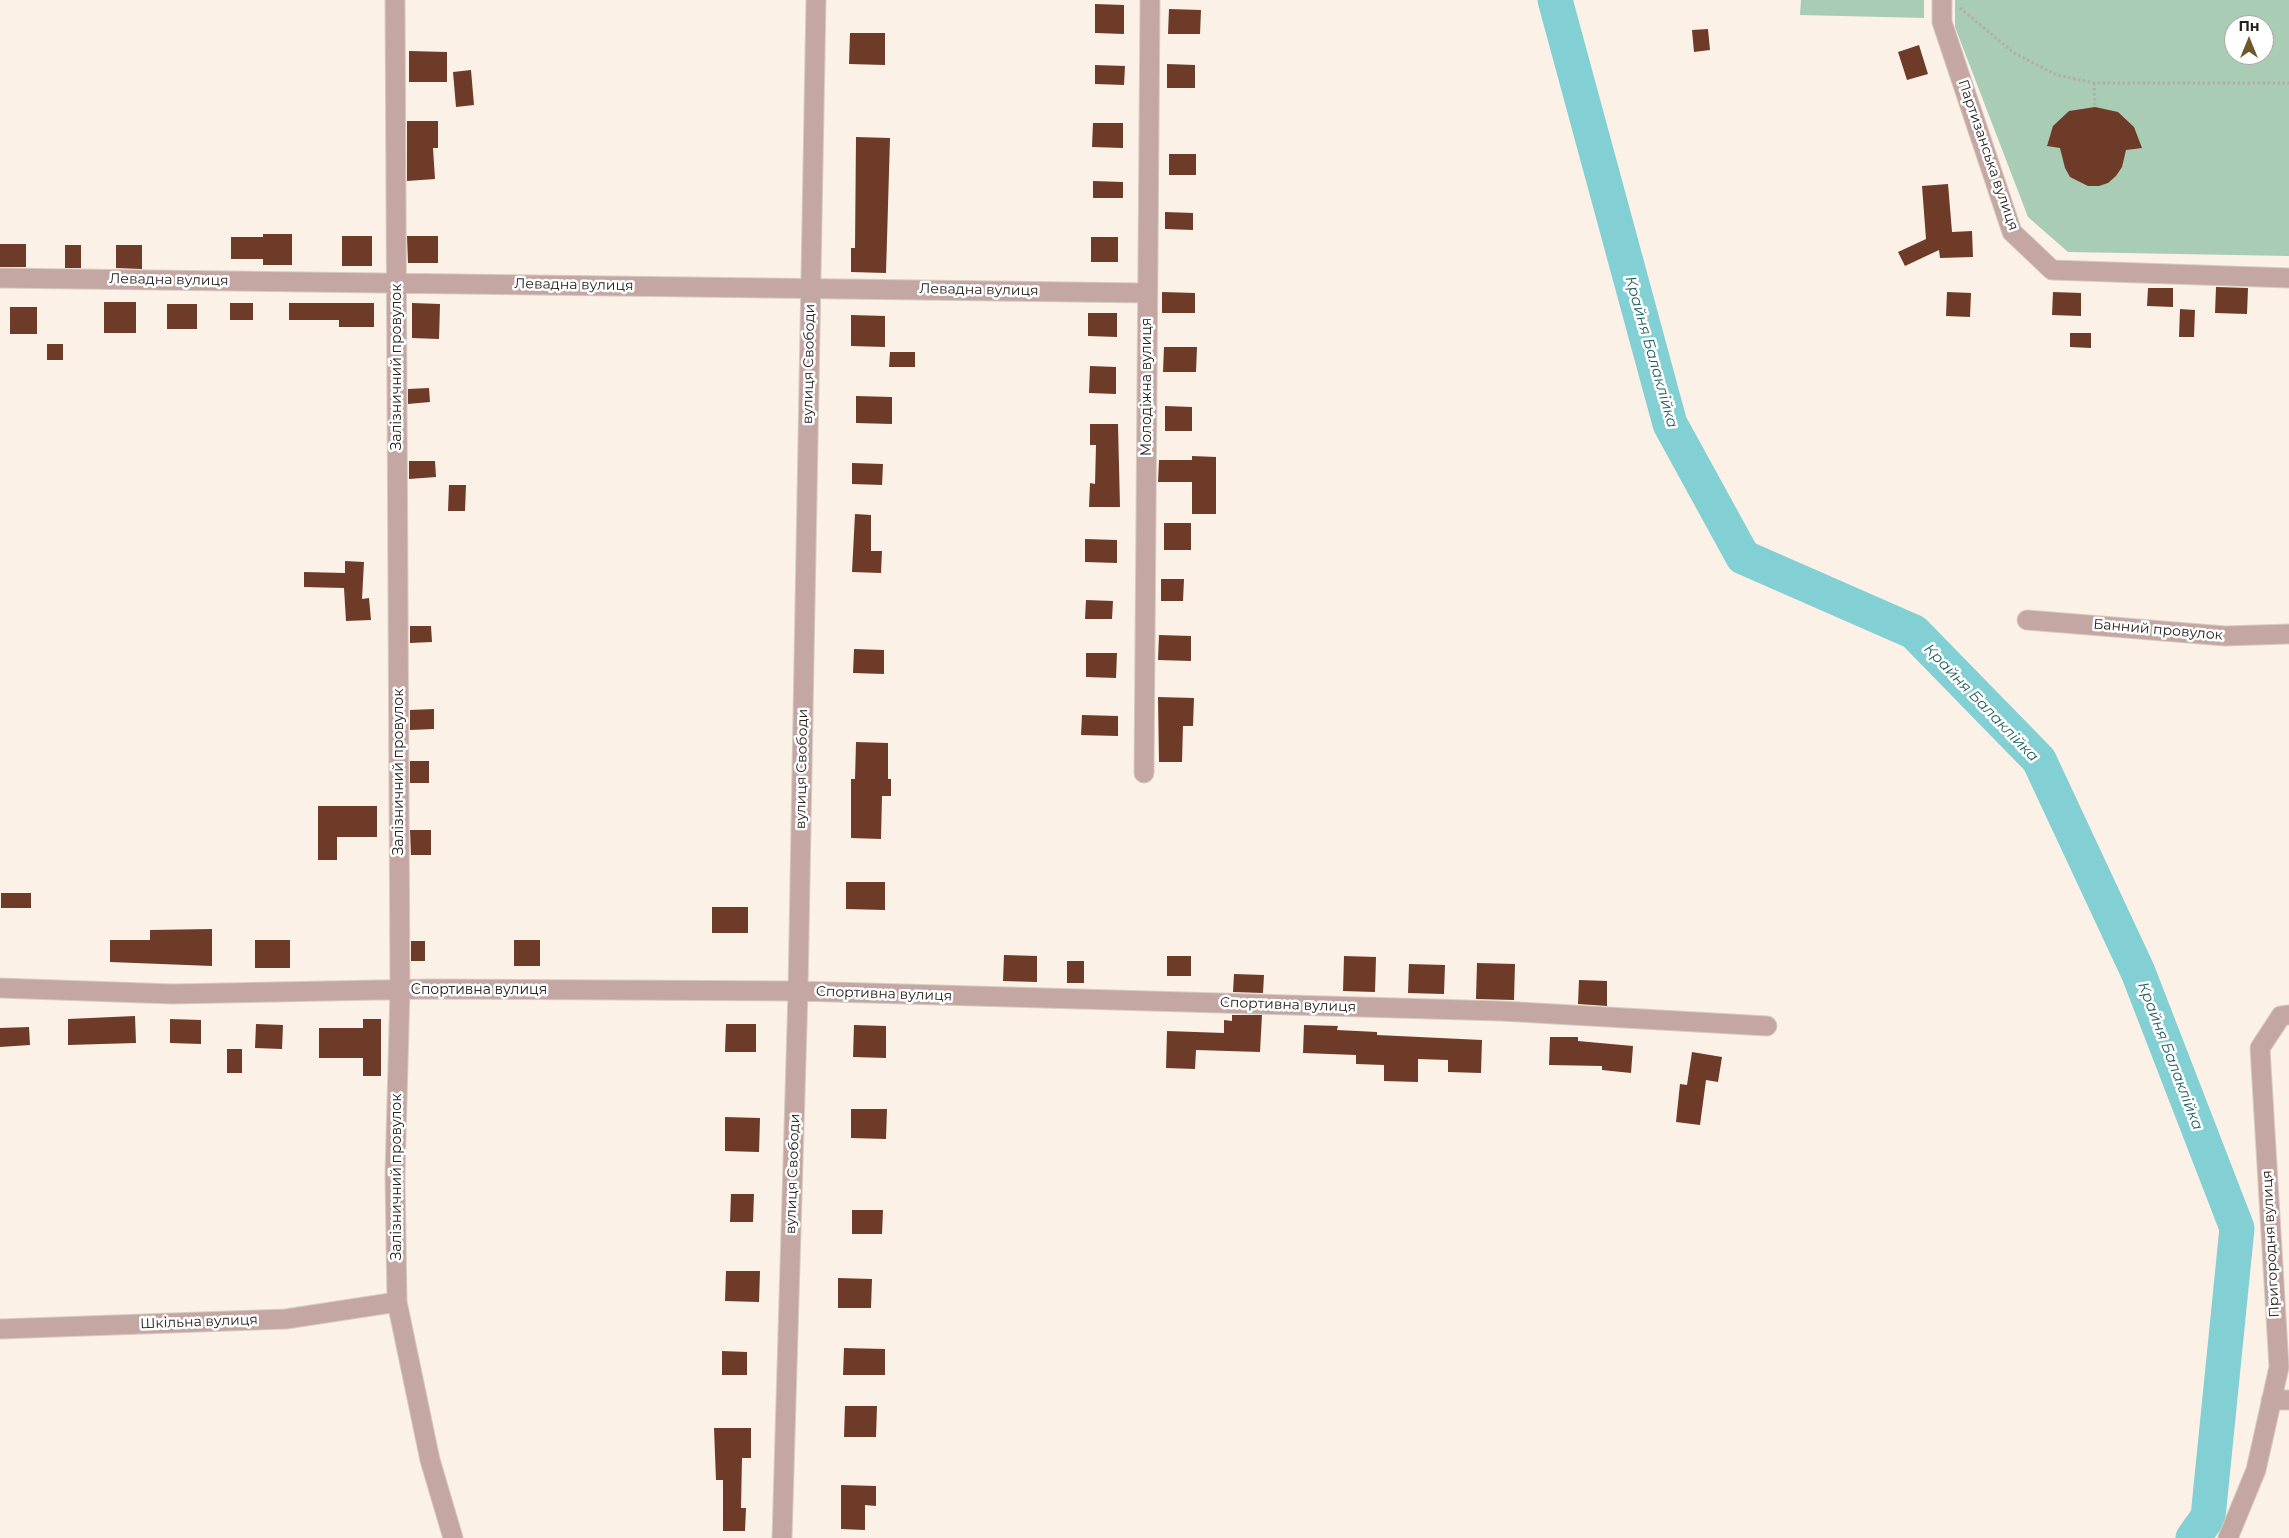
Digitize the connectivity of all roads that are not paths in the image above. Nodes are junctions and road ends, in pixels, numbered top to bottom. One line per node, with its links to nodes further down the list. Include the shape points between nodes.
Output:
1 (395, 0): 7 (street, Залізничний провулок)
2 (816, 0): 8 (street, вулиця Свободи)
3 (1150, 0): 9 (street, Молодіжна вулиця)
4 (1950, 3): 6 (street, Партизанська вулиця, via 1942,22 2012,232 2052,270)
5 (0, 278): 7 (street, Левадна вулиця)
6 (2289, 278)
7 (396, 283): 8 (street, Левадна вулиця); 14 (street, Залізничний провулок)
8 (811, 287): 9 (street, Левадна вулиця); 15 (street, вулиця Свободи)
9 (1148, 293): 12 (street, Молодіжна вулиця)
10 (2027, 620): 11 (street, Банний провулок, via 2225,636)
11 (2289, 634)
12 (1144, 773)
13 (0, 988): 14 (street, Спортивна вулиця, via 173,994)
14 (400, 990): 15 (street, Спортивна вулиця); 18 (street, Залізничний провулок, via 395,1176)
15 (798, 991): 17 (street, Спортивна вулиця, via 1501,1011); 22 (street, вулиця Свободи)
16 (2289, 1016): 20 (street, Пригородня вулиця, via 2281,1016 2260,1048)
17 (1767, 1026)
18 (397, 1302): 19 (street, Шкільна вулиця, via 286,1319); 21 (street, Залізничний провулок, via 430,1460)
19 (0, 1328)
20 (2280, 1400): 23 (street, Пригородня вулиця)
21 (453, 1538)
22 (782, 1538)
23 (2228, 1538)

